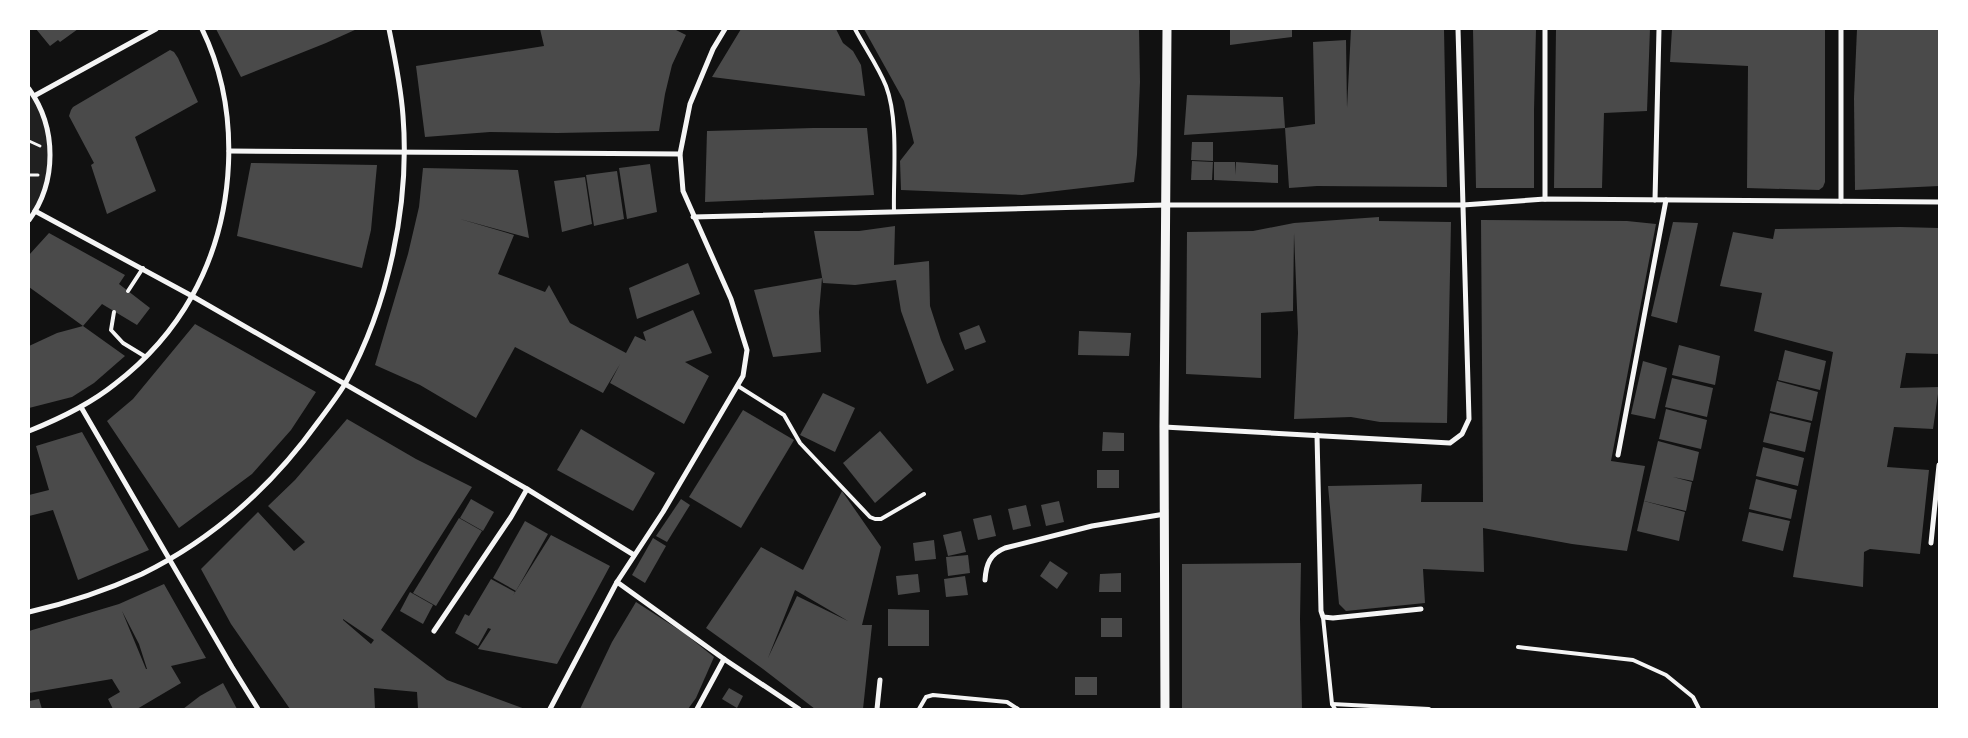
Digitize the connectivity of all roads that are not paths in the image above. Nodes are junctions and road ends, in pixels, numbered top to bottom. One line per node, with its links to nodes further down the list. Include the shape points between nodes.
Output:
1 (156, 29): 12 (street)
2 (202, 29): 13 (street, via 220,79)
3 (389, 29): 14 (street, via 400,88)
4 (724, 29): 15 (street, via 690,104)
5 (855, 29): 24 (lane, via 886,86 890,101)
6 (1167, 29): 22 (street)
7 (1458, 29): 21 (street)
8 (1545, 29): 16 (street)
9 (1659, 29): 17 (street)
10 (1841, 29): 19 (street)
11 (29, 89): 12 (street)
12 (34, 96): 23 (street, via 43,114 50,154 44,193)
13 (229, 151): 14 (street); 29 (street, via 219,227)
14 (404, 152): 15 (street); 32 (street, via 402,203 390,266 377,311)
15 (680, 154): 25 (street, via 683,191)
16 (1545, 199): 17 (street); 21 (street)
17 (1655, 200): 18 (street)
18 (1666, 200): 19 (street); 38 (street)
19 (1841, 201): 20 (street)
20 (1939, 202)
21 (1462, 204): 22 (street); 37 (street, via 1469,419 1462,434 1450,443)
22 (1166, 206): 24 (street); 35 (street)
23 (35, 211): 26 (street); 27 (street)
24 (894, 212): 25 (street)
25 (693, 216): 33 (street, via 731,299 747,350)
26 (29, 220)
27 (143, 268): 28 (lane); 29 (street)
28 (128, 291)
29 (192, 296): 31 (street); 32 (street)
30 (114, 312): 31 (lane, via 111,330)
31 (146, 357): 34 (street, via 115,385)
32 (345, 384): 40 (street); 45 (street, via 302,445 273,478 228,519)
33 (738, 386): 41 (lane, via 784,415 800,443 870,517 881,519); 44 (street, via 663,512)
34 (81, 408): 36 (street); 45 (street)
35 (1164, 427): 37 (street); 42 (street)
36 (29, 431)
37 (1317, 435): 50 (street)
38 (1618, 456)
39 (1939, 465): 43 (street)
40 (527, 489): 44 (street); 51 (street)
41 (924, 494)
42 (1164, 514): 46 (street, via 1092,526 1005,548 991,558 986,566); 63 (street)
43 (1931, 543)
44 (634, 554): 47 (street)
45 (169, 559): 49 (street, via 87,597); 56 (street)
46 (985, 580)
47 (617, 582): 53 (street); 57 (street)
48 (1421, 609): 50 (street)
49 (29, 612)
50 (1323, 617): 55 (lane)
51 (434, 631)
52 (1518, 646): 66 (lane, via 1633,660 1666,676 1693,697)
53 (724, 659): 58 (street); 59 (street)
54 (880, 680): 60 (street)
55 (1332, 704): 64 (lane); 65 (lane)
56 (258, 709)
57 (550, 709)
58 (698, 709)
59 (799, 709)
60 (876, 709)
61 (919, 709): 62 (lane, via 926,697 933,695 1007,702)
62 (1018, 709)
63 (1165, 709)
64 (1335, 709)
65 (1429, 709)
66 (1698, 709)

